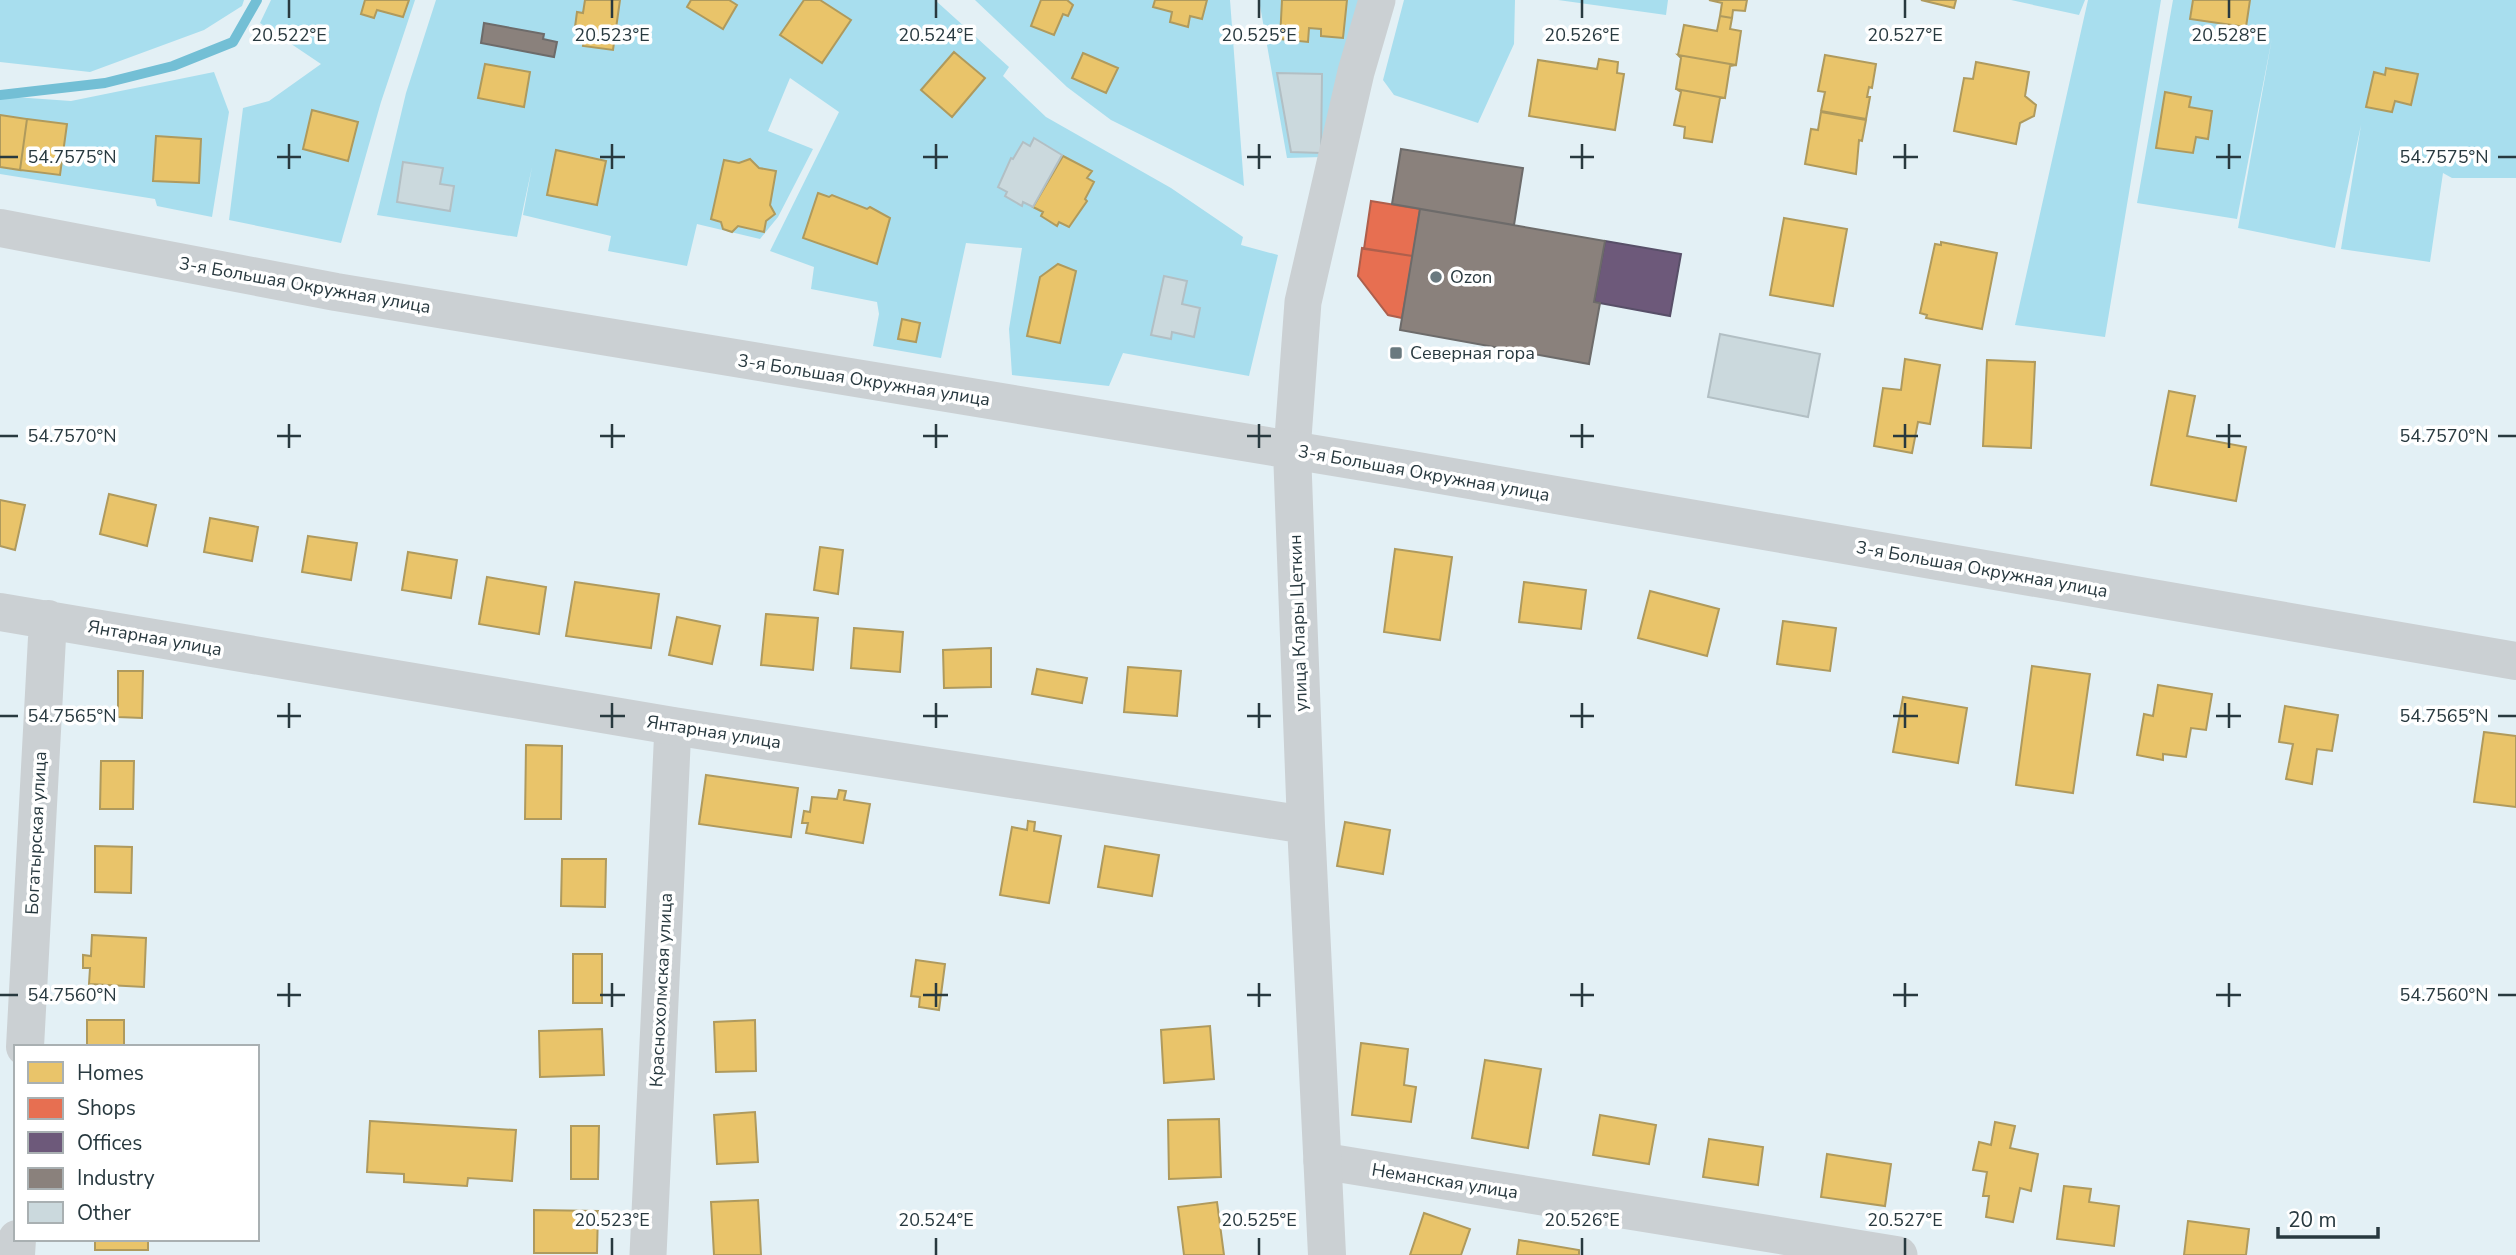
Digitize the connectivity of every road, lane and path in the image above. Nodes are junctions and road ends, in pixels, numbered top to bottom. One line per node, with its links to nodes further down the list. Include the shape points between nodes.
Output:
1 (1377, 0): 3 (street, улица Клары Цеткин, via 1303,302)
2 (0, 228): 3 (street, 3-я Большая Окружная улица, via 336,292)
3 (1292, 451): 6 (street, 3-я Большая Окружная улица); 8 (street, улица Клары Цеткин)
4 (0, 612): 5 (street, Янтарная улица)
5 (48, 619): 7 (street, Янтарная улица); 9 (street, Богатырская улица)
6 (2516, 661)
7 (673, 726): 8 (street, Янтарная улица); 11 (street, Краснохолмская улица)
8 (1306, 825): 10 (street, улица Клары Цеткин)
9 (25, 1045)
10 (1322, 1161): 12 (street, улица Клары Цеткин); 13 (street, Неманская улица)
11 (648, 1255)
12 (1327, 1255)
13 (1899, 1255)

